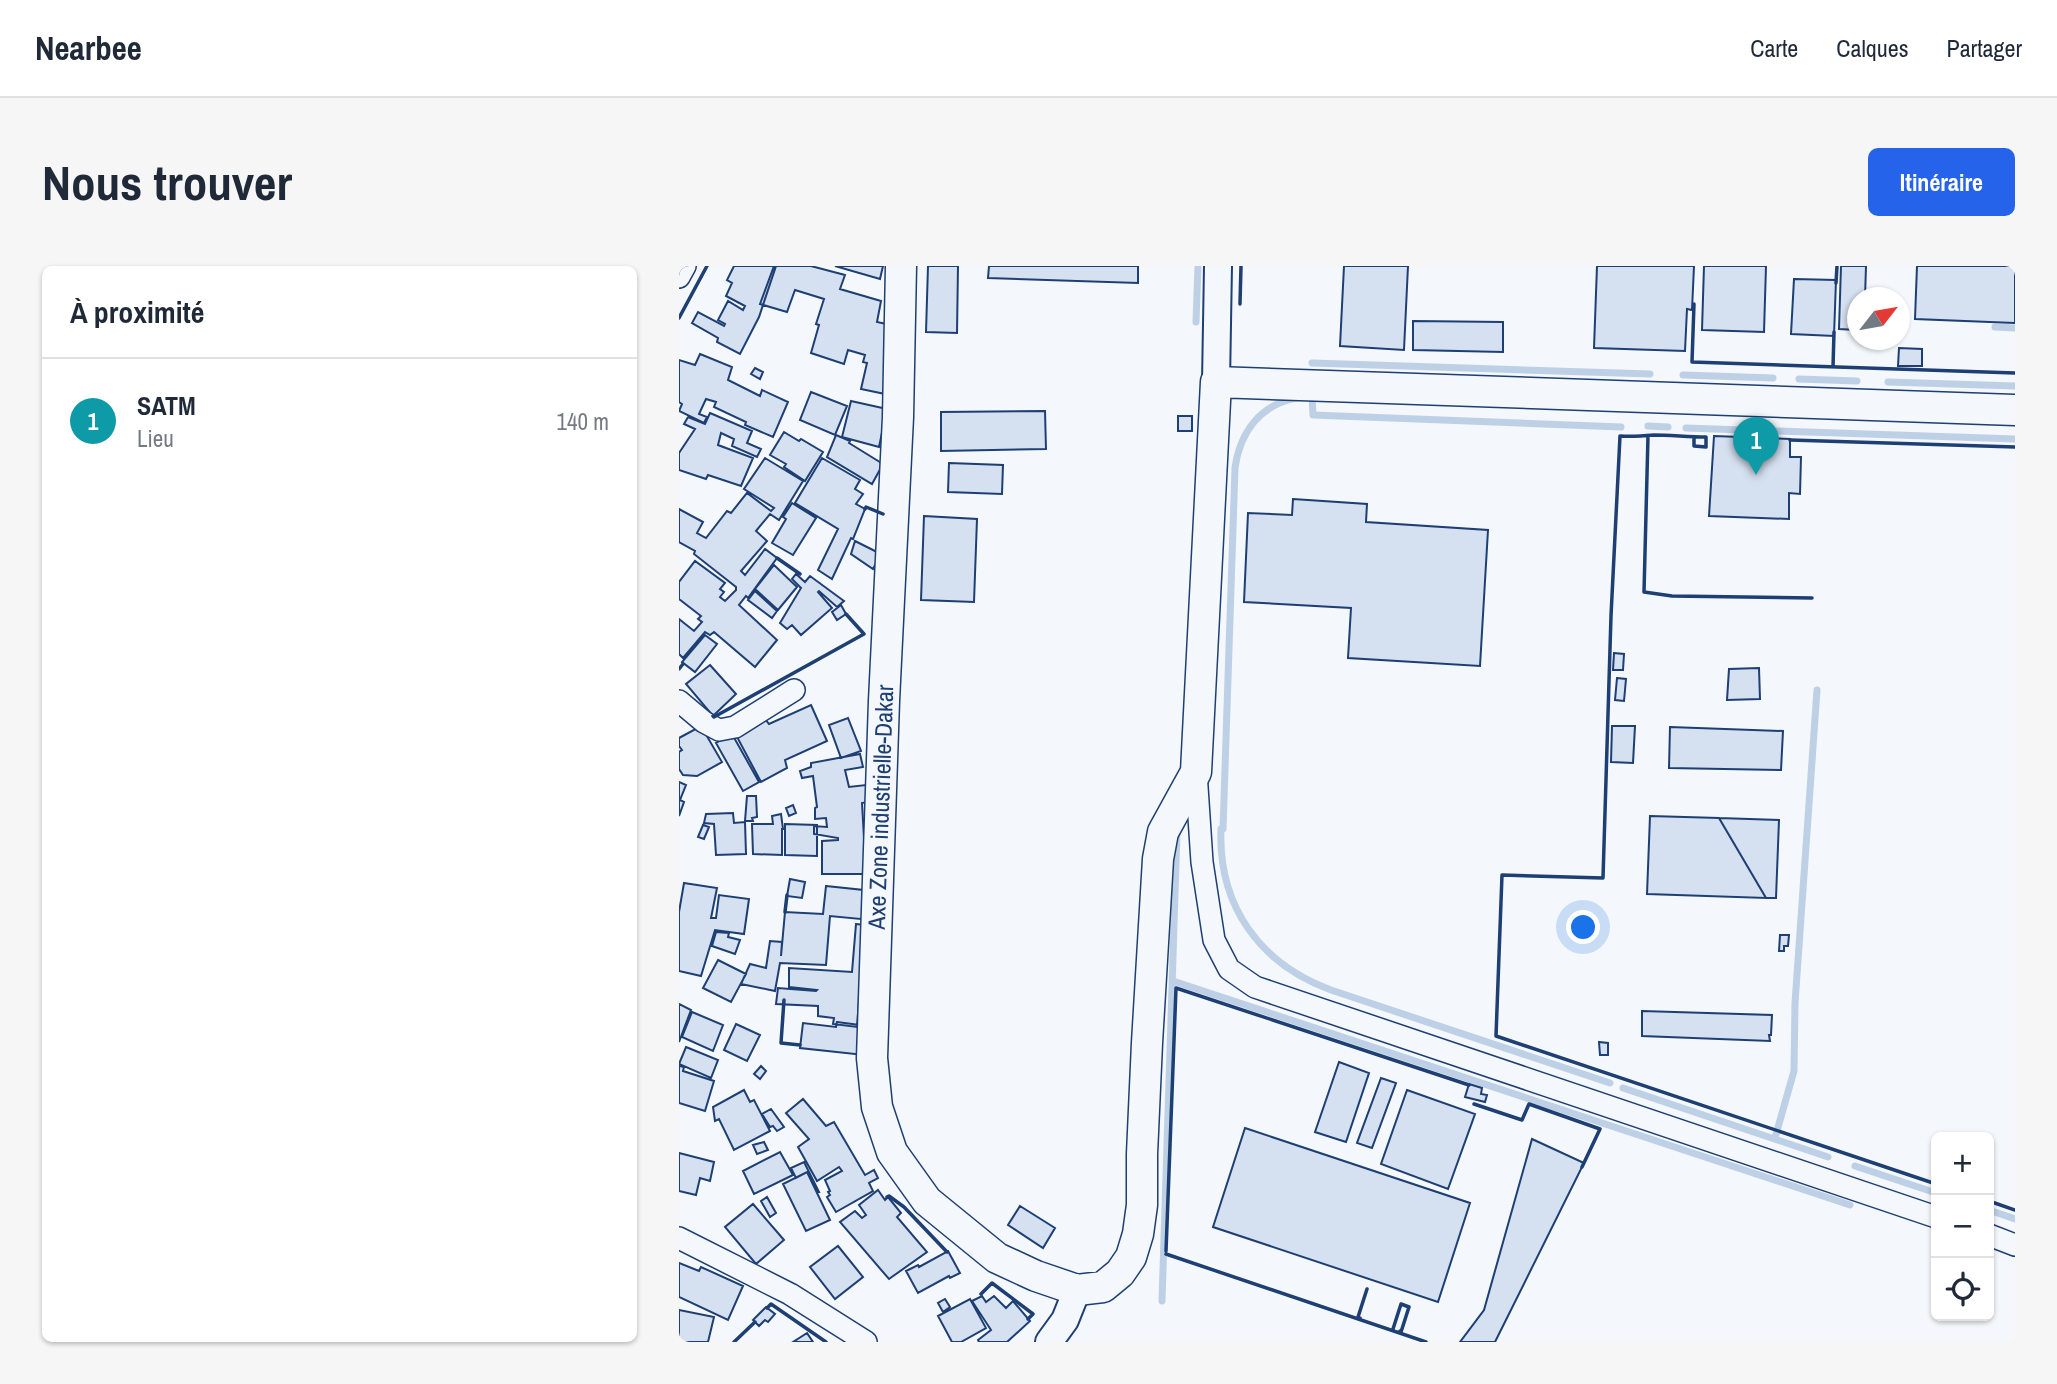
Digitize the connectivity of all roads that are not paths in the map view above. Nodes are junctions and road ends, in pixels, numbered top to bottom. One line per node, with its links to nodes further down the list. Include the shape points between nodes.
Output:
1 (685, 266): 4 (street)
2 (901, 266): 14 (main road, Axe Zone industrielle-Dakar, via 873,1045 877,1107 891,1152 927,1201 996,1258)
3 (1218, 266): 5 (street)
4 (679, 277)
5 (1216, 382): 6 (main road); 9 (main road)
6 (2015, 410)
7 (794, 690): 8 (street, via 735,727 719,730)
8 (679, 701)
9 (1196, 772): 10 (street, via 1202,862 1215,940 1229,969 1255,987); 14 (main road, via 1163,832 1158,859 1138,1234 1120,1273 1103,1287)
10 (1931, 1215)
11 (1994, 1237): 13 (street)
12 (679, 1238): 15 (street, via 790,1294)
13 (2015, 1245)
14 (1077, 1290): 16 (street, via 1065,1320)
15 (866, 1342)
16 (1049, 1342)

